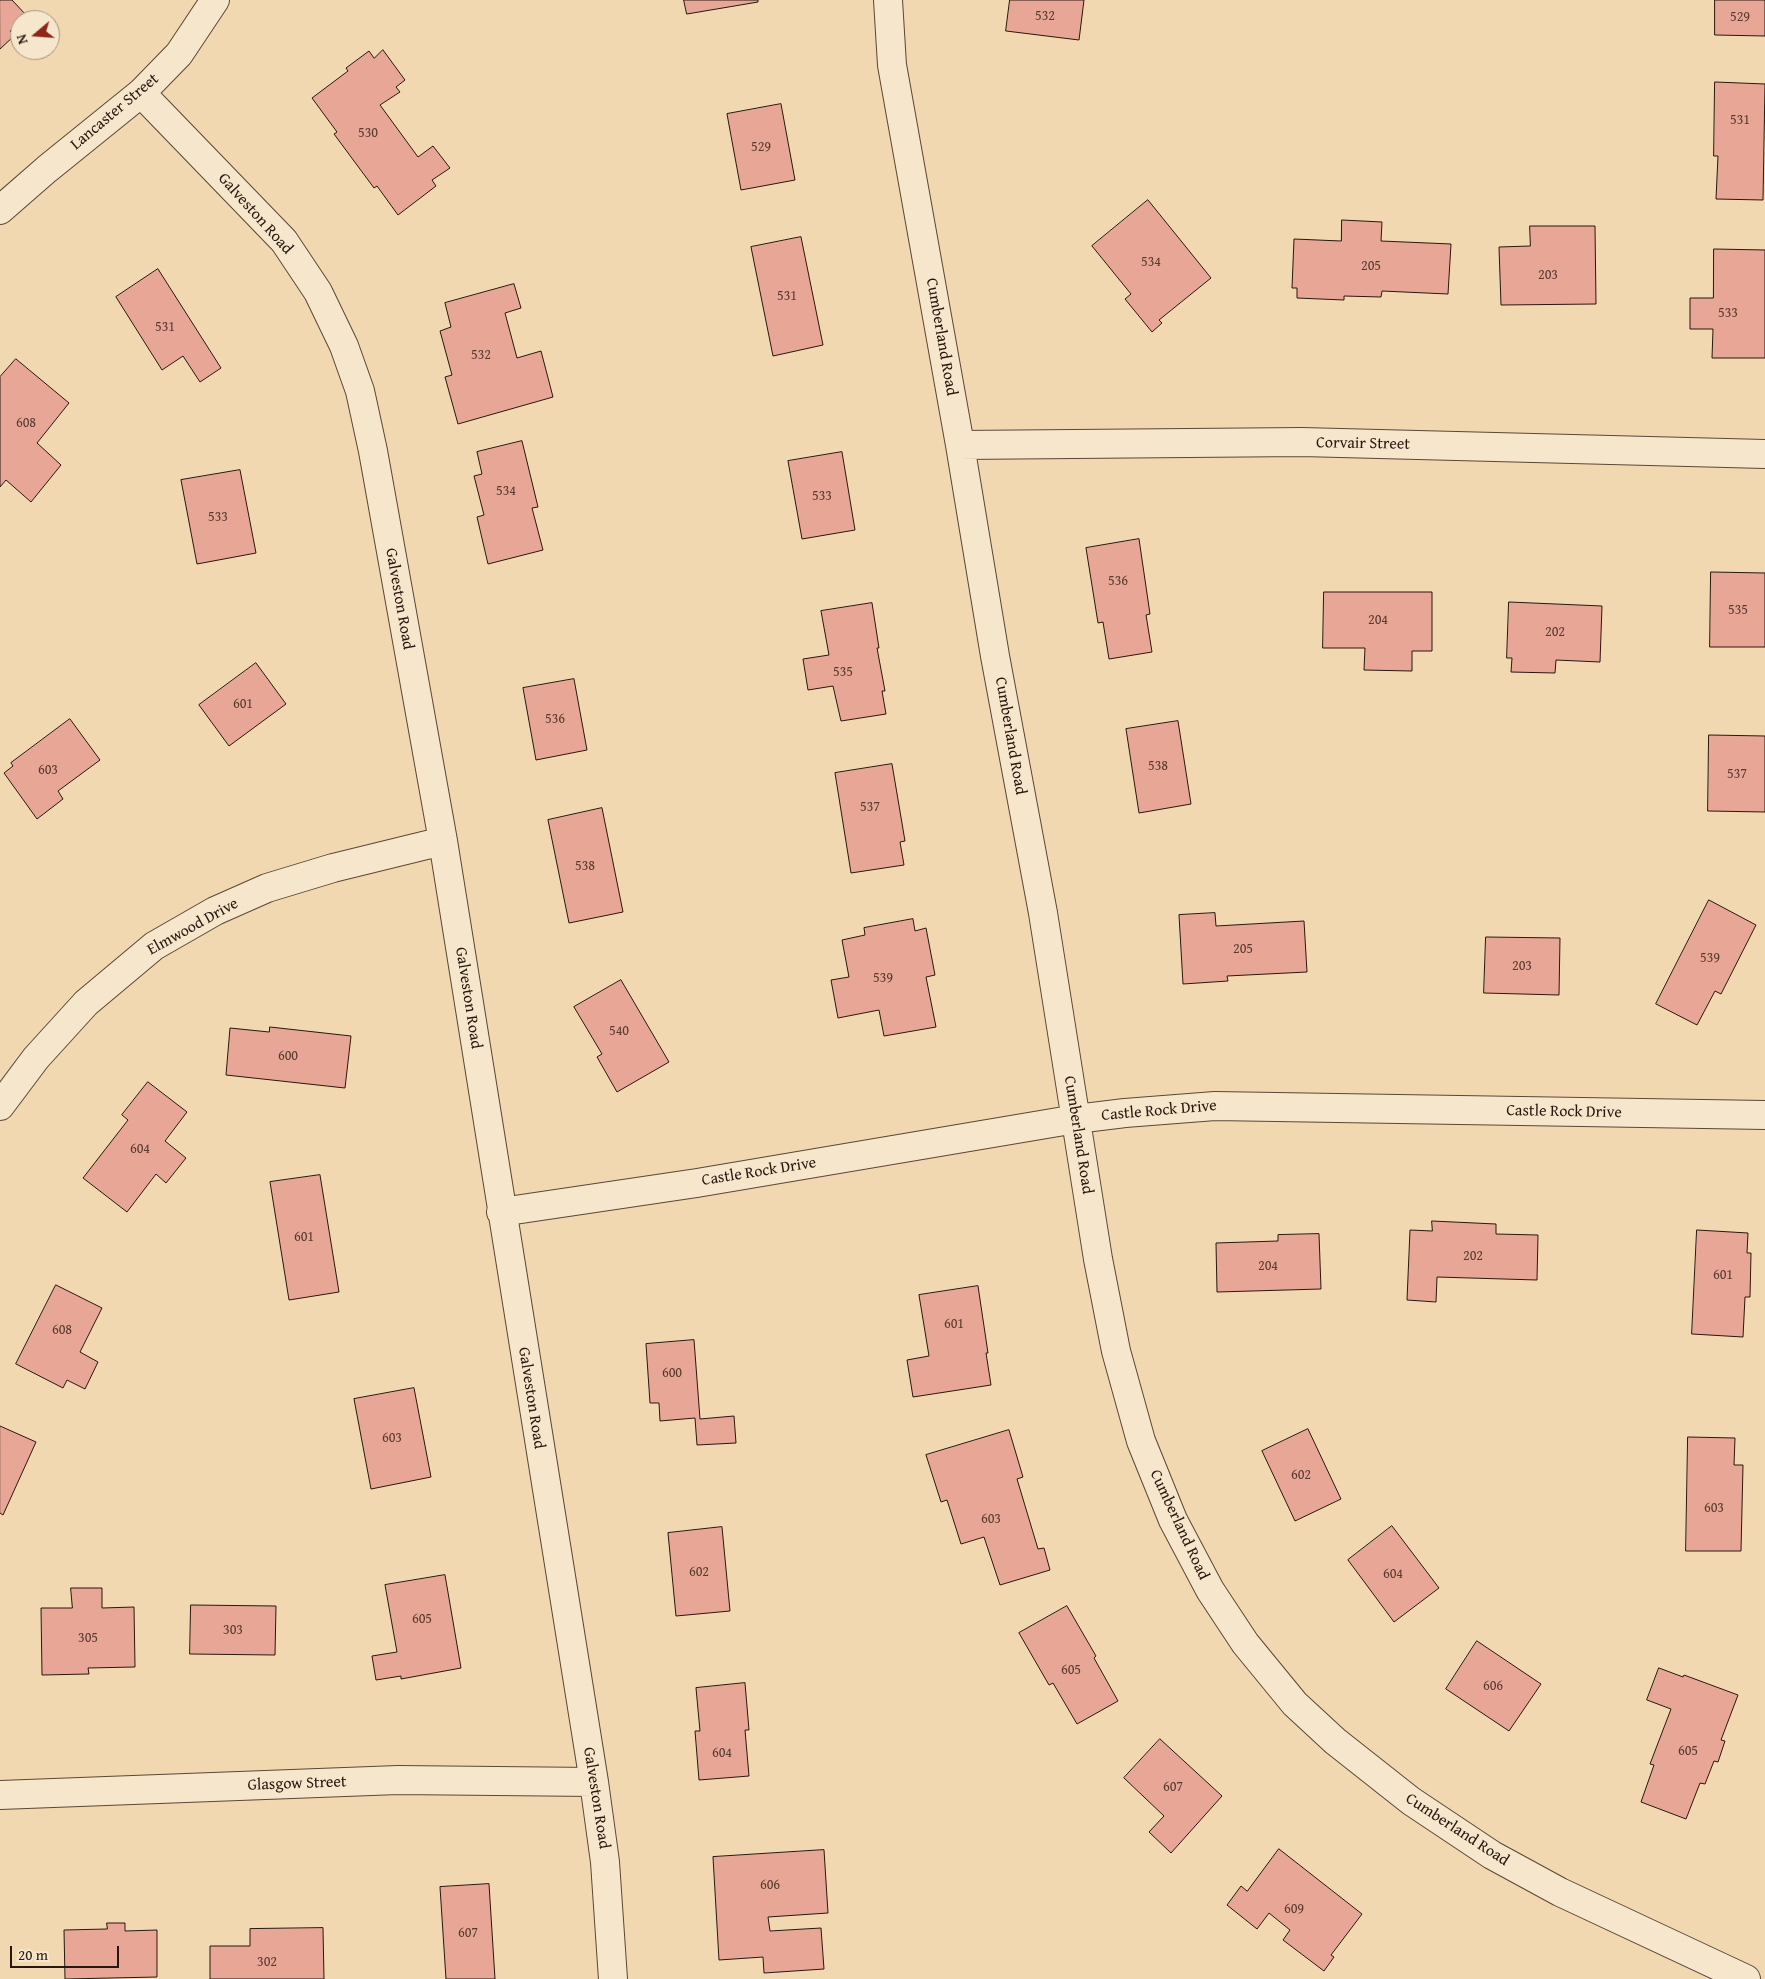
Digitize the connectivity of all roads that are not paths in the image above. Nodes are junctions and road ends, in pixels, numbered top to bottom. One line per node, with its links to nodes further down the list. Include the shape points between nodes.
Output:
1 (215, 0): 3 (street, Lancaster Street, via 179,54)
2 (888, 0): 5 (street, Cumberland Road, via 892,65)
3 (141, 93): 4 (street, Lancaster Street); 7 (street, Galveston Road, via 284,241 318,292 344,346 360,391 373,450)
4 (0, 210)
5 (960, 445): 6 (street, Corvair Street, via 1302,442); 10 (street, Cumberland Road)
6 (1765, 454)
7 (443, 841): 8 (street, Elmwood Drive, via 267,888 215,911 154,946 86,1003 36,1058); 11 (street, Galveston Road)
8 (0, 1106)
9 (1765, 1115): 10 (street, Castle Rock Drive, via 1215,1106)
10 (1076, 1119): 11 (street, Castle Rock Drive, via 697,1183); 15 (street, Cumberland Road, via 1116,1351 1142,1441 1173,1520 1210,1590 1245,1643 1295,1704 1335,1742 1419,1807 1492,1855 1560,1892)
11 (501, 1212): 12 (street, Galveston Road)
12 (594, 1782): 13 (street, Glasgow Street, via 398,1780); 14 (street, Galveston Road, via 605,1862)
13 (0, 1795)
14 (613, 1979)
15 (1746, 1979)

